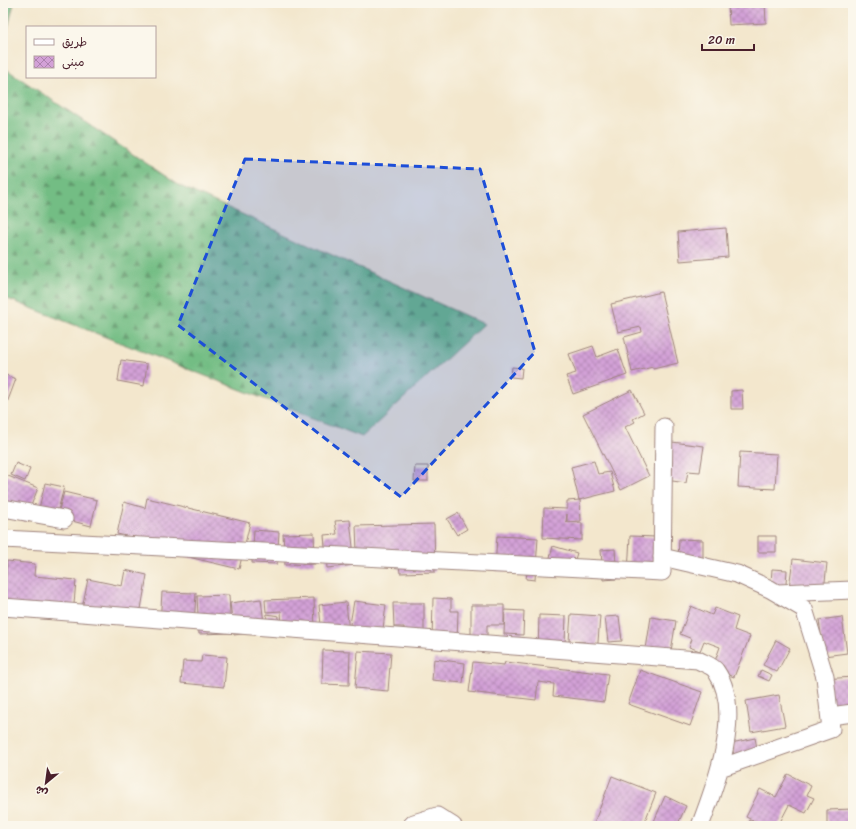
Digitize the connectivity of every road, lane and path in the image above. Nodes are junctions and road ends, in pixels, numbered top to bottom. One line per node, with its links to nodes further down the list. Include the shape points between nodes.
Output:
1 (664, 427): 5 (street)
2 (3, 508): 3 (street)
3 (64, 518)
4 (3, 539): 5 (street, via 662,572)
5 (662, 557): 7 (street, via 737,574)
6 (853, 590): 7 (street)
7 (778, 593): 10 (street, via 804,609 825,677)
8 (3, 607): 11 (street, via 698,660 716,669 725,690 729,714)
9 (853, 712): 10 (street)
10 (830, 716): 11 (street, via 831,729)
11 (720, 768): 14 (street)
12 (411, 826): 13 (street, via 437,816)
13 (453, 826)
14 (700, 826)

